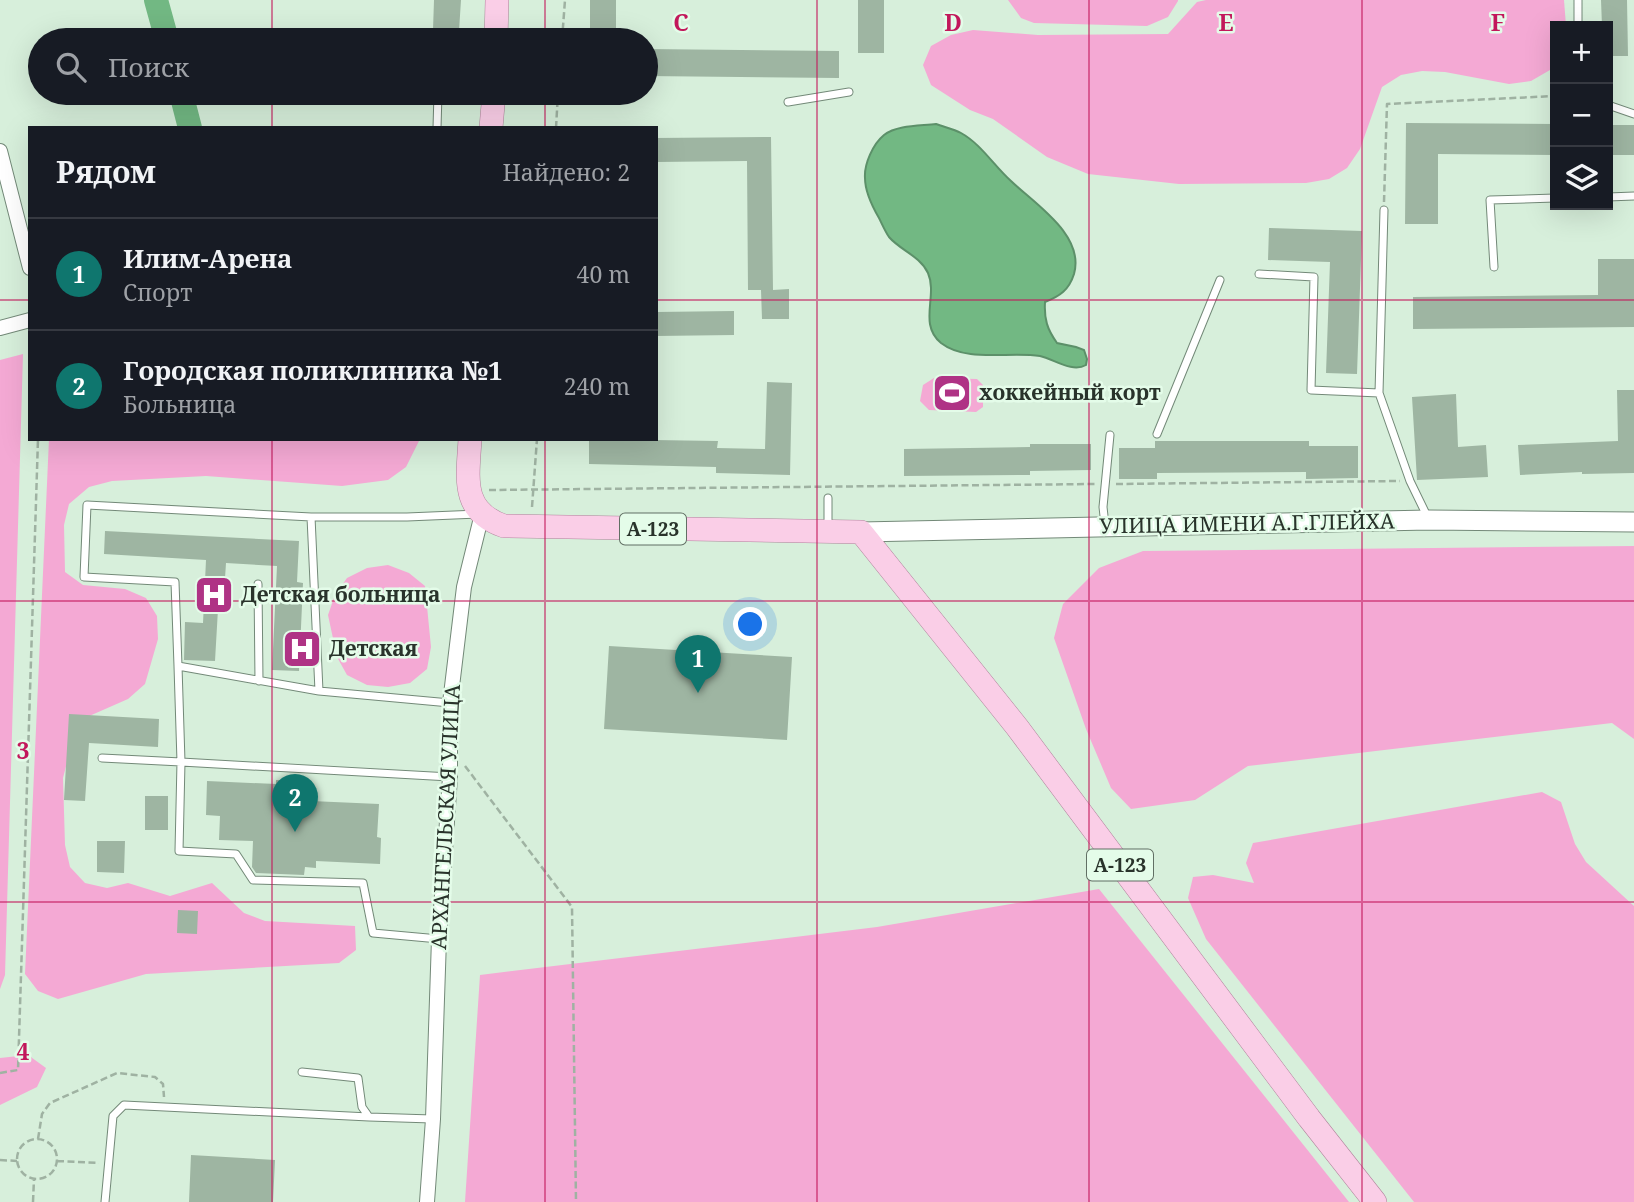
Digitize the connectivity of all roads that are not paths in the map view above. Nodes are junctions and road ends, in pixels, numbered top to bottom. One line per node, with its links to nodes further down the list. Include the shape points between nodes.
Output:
1 (497, 0): 4 (main road)
2 (1578, 0): 3 (lane)
3 (1578, 21)
4 (496, 28)
5 (849, 92): 6 (lane)
6 (788, 102)
7 (438, 105): 11 (lane)
8 (493, 105): 12 (main road)
9 (1613, 107): 10 (lane)
10 (1634, 114)
11 (437, 126)
12 (491, 126)
13 (0, 151): 18 (street)
14 (1634, 196): 15 (lane)
15 (1613, 197)
16 (1550, 198): 19 (lane, via 1490,200)
17 (1384, 210): 24 (lane)
18 (28, 260)
19 (1494, 267)
20 (1259, 274): 24 (lane, via 1314,277 1311,390)
21 (1220, 280): 25 (lane)
22 (28, 321): 23 (street)
23 (0, 328)
24 (1379, 393): 31 (lane)
25 (1157, 434)
26 (1110, 435): 33 (lane)
27 (470, 441): 29 (main road, via 468,490)
28 (828, 498): 34 (lane)
29 (482, 514): 30 (lane); 34 (main road, А-123, via 504,526 530,528); 40 (street, АРХАНГЕЛЬСКАЯ УЛИЦА, via 464,587)
30 (311, 517): 37 (lane, via 87,505 83,577 175,582); 39 (lane)
31 (1429, 520): 32 (street, УЛИЦА ИМЕНИ А.Г.ГЛЕЙХА); 33 (street, УЛИЦА ИМЕНИ А.Г.ГЛЕЙХА)
32 (1634, 522)
33 (1105, 528): 35 (street, УЛИЦА ИМЕНИ А.Г.ГЛЕЙХА)
34 (828, 532): 35 (main road)
35 (861, 532): 50 (main road, А-123, via 1017,727)
36 (258, 584): 38 (lane)
37 (178, 666): 38 (lane); 42 (lane)
38 (259, 681): 39 (lane)
39 (319, 691): 40 (lane)
40 (450, 703): 43 (street, АРХАНГЕЛЬСКАЯ УЛИЦА)
41 (102, 758): 42 (lane)
42 (181, 762): 43 (lane); 44 (lane, via 179,850 236,854 253,880 363,883 373,933)
43 (450, 777): 44 (street, АРХАНГЕЛЬСКАЯ УЛИЦА)
44 (439, 939): 47 (street, АРХАНГЕЛЬСКАЯ УЛИЦА)
45 (302, 1072): 46 (lane, via 358,1078 362,1107)
46 (369, 1117): 47 (lane); 48 (lane, via 124,1105 113,1116)
47 (433, 1119): 49 (street, АРХАНГЕЛЬСКАЯ УЛИЦА)
48 (105, 1202)
49 (427, 1202)
50 (1376, 1202)

